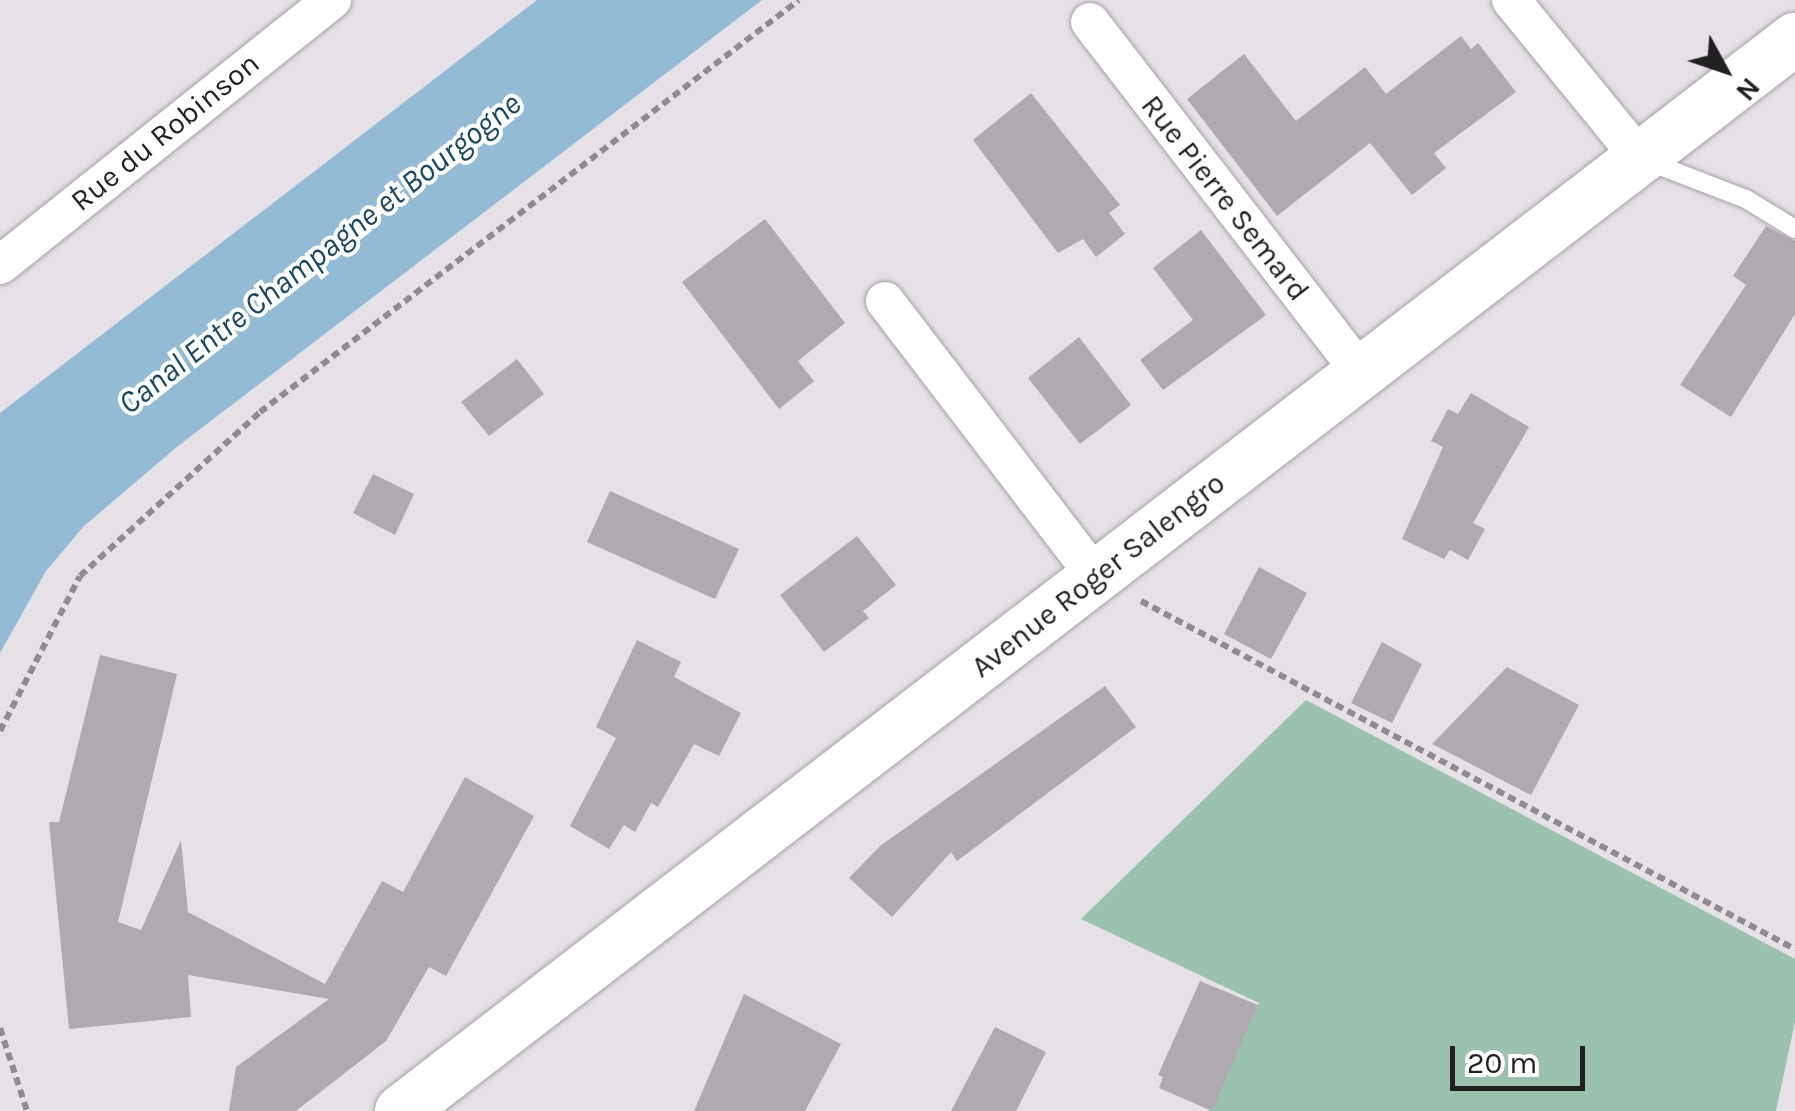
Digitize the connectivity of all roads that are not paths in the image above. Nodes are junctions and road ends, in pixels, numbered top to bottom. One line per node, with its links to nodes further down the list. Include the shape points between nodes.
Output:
1 (332, 0): 7 (street, Rue du Robinson)
2 (1511, 0): 5 (street)
3 (1090, 22): 9 (street, Rue Pierre Semard)
4 (1795, 38): 5 (main road, Avenue Roger Salengro)
5 (1640, 158): 6 (lane, via 1746,199); 9 (main road, Avenue Roger Salengro)
6 (1795, 230)
7 (0, 265)
8 (885, 302): 10 (street)
9 (1360, 374): 10 (main road, Avenue Roger Salengro)
10 (1096, 577): 11 (main road, Avenue Roger Salengro)
11 (402, 1111)

